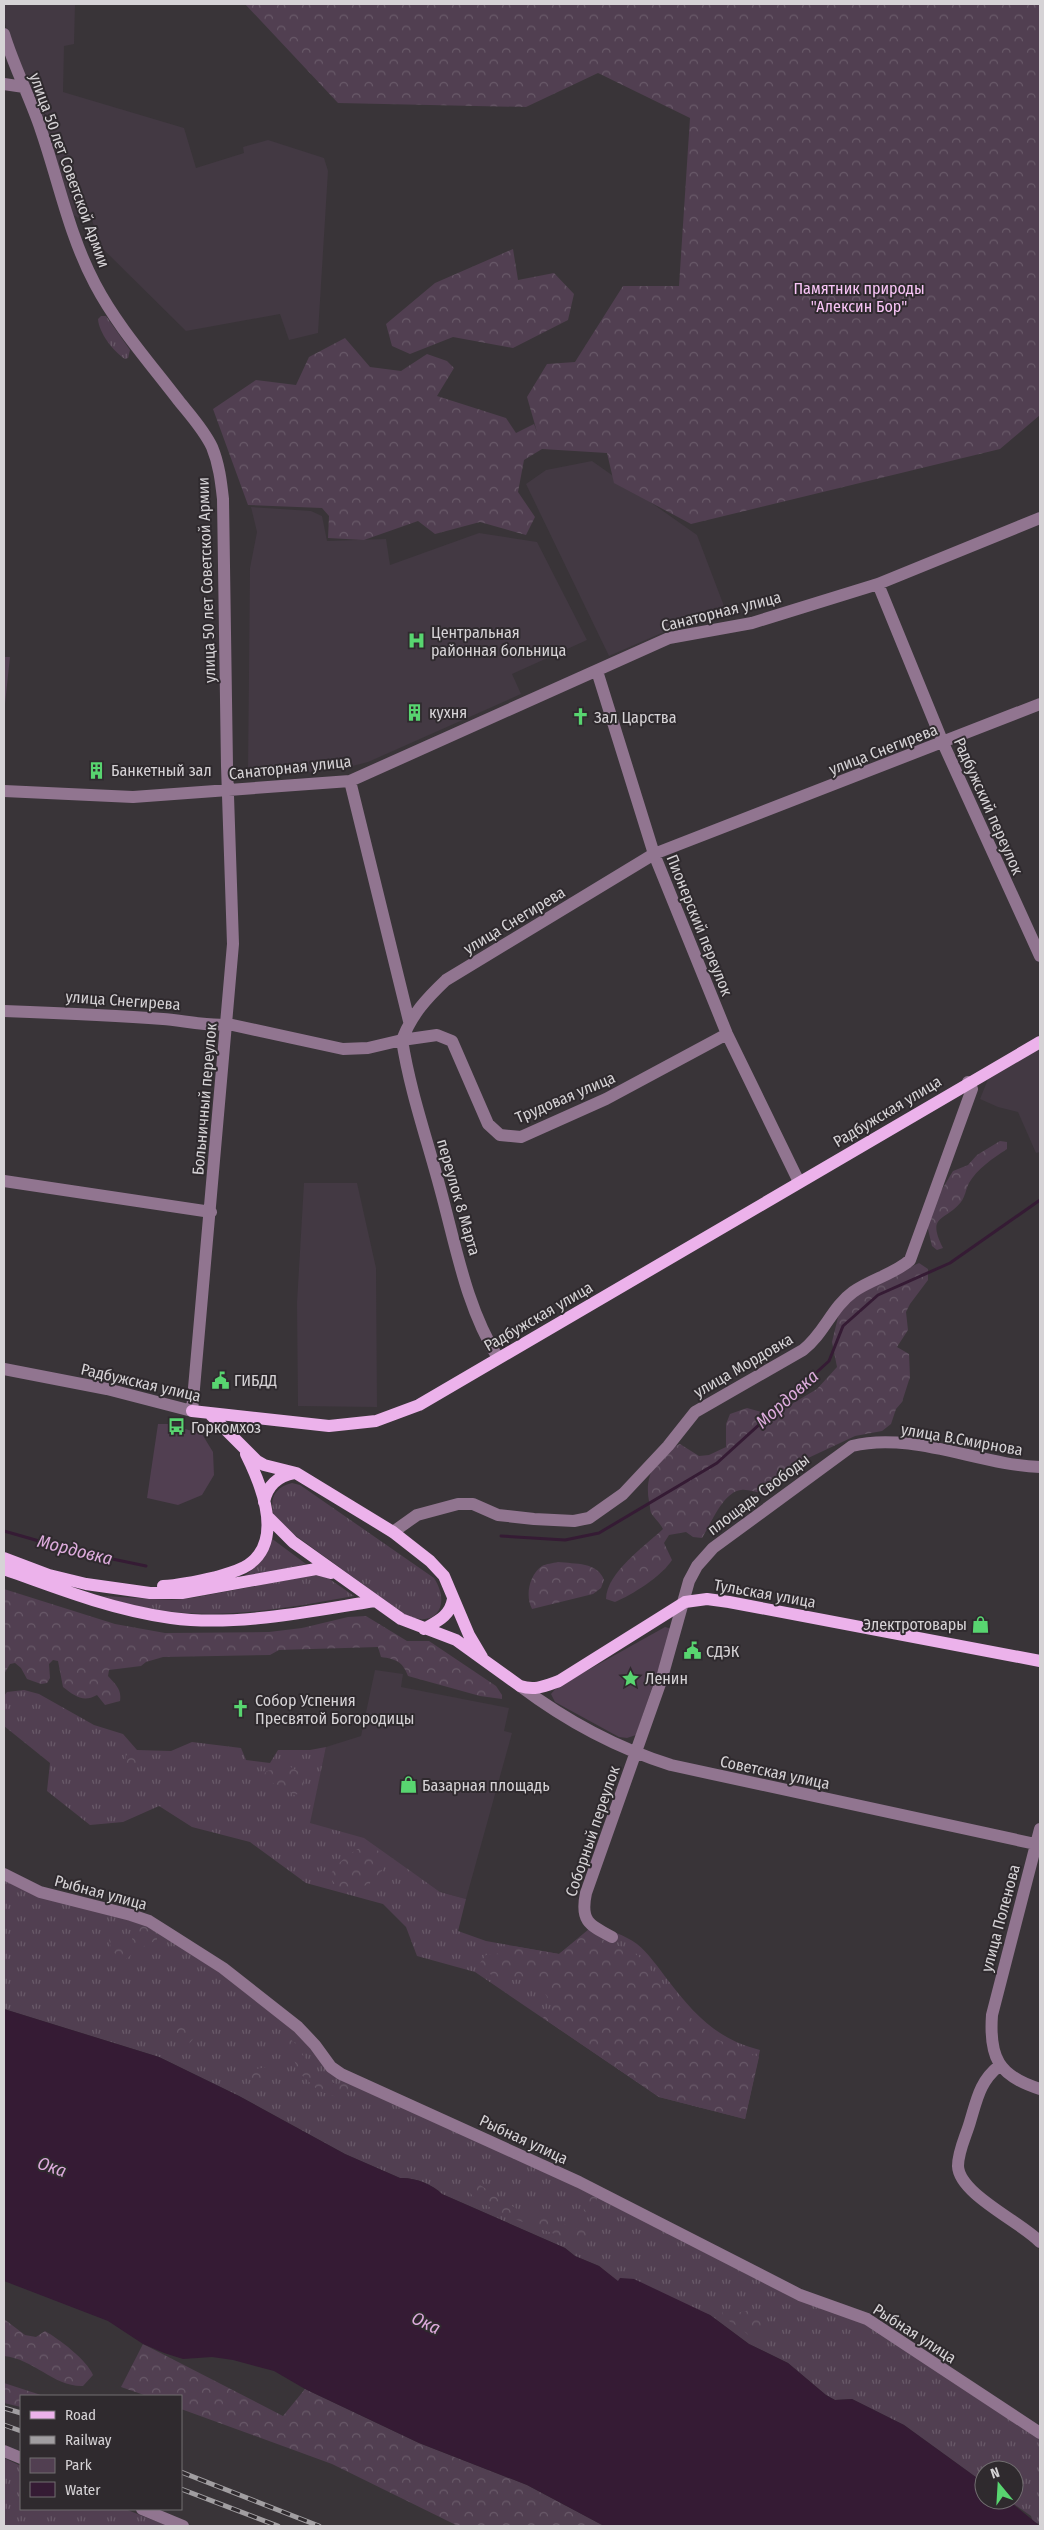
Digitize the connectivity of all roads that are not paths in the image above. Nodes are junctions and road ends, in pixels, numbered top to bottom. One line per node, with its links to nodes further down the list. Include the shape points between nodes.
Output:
1 (4, 34): 3 (street, улица 50 лет Советской Армии)
2 (4, 84): 3 (street)
3 (24, 87): 10 (street, улица 50 лет Советской Армии, via 89,273 139,349 202,430 220,470)
4 (1040, 518): 5 (street, Санаторная улица)
5 (878, 584): 6 (street, Санаторная улица, via 752,623 669,638); 8 (street, Радбужский переулок)
6 (597, 671): 9 (street, Санаторная улица); 12 (street, Пионерский переулок)
7 (1040, 704): 8 (street, улица Снегирева)
8 (943, 743): 12 (street, улица Снегирева); 13 (street, Радбужский переулок)
9 (350, 780): 10 (street, Санаторная улица); 15 (street)
10 (229, 790): 11 (street, Санаторная улица, via 133,797); 16 (street, Больничный переулок, via 233,936)
11 (4, 791)
12 (654, 854): 15 (street, улица Снегирева, via 446,980); 17 (street, Пионерский переулок)
13 (1040, 956)
14 (4, 1011): 16 (street, улица Снегирева, via 138,1017 218,1026)
15 (409, 1021): 18 (street, улица Снегирева)
16 (228, 1024): 18 (street, улица Снегирева, via 343,1049 368,1048); 23 (street, Больничный переулок)
17 (727, 1034): 18 (street, Трудовая улица, via 606,1100 521,1137 500,1136 488,1124 452,1042 437,1035); 22 (street, Пионерский переулок)
18 (402, 1040): 24 (street, переулок 8 Марта, via 412,1092 469,1294 483,1333)
19 (1040, 1042): 20 (main road, Радбужская улица)
20 (968, 1082): 22 (main road, Радбужская улица); 34 (street, улица Мордовка, via 972,1090 910,1260 852,1292 803,1350 694,1412 668,1446 606,1508 589,1518 553,1521 498,1514 473,1504 458,1504 417,1515)
21 (4, 1181): 23 (street)
22 (799, 1182): 24 (main road, Радбужская улица)
23 (211, 1212): 26 (street, Больничный переулок)
24 (498, 1358): 27 (main road, Радбужская улица, via 419,1405 376,1421 329,1426)
25 (4, 1369): 26 (street, Радбужская улица, via 107,1389)
26 (192, 1411): 27 (main road, Радбужская улица)
27 (210, 1414): 29 (main road)
28 (878, 1442): 30 (street, улица В.Смирнова, via 924,1447 1023,1467); 41 (street, площадь Свободы, via 852,1446 840,1453 713,1548 697,1566)
29 (241, 1445): 31 (main road, via 264,1465); 32 (main road, via 258,1479)
30 (1040, 1467)
31 (296, 1473): 32 (main road, via 283,1475 277,1480 266,1492); 34 (main road)
32 (264, 1500): 33 (main road)
33 (266, 1516): 37 (main road, via 293,1542); 38 (main road, via 264,1544 259,1556 247,1566 176,1585)
34 (394, 1532): 39 (main road, via 430,1560 444,1576)
35 (4, 1558): 38 (main road, via 58,1577 86,1584)
36 (4, 1569): 40 (main road, via 83,1598 172,1618 245,1619)
37 (338, 1575): 38 (main road, via 316,1569 182,1593 150,1593); 40 (main road)
38 (115, 1586)
39 (453, 1599): 42 (main road, via 446,1616); 43 (main road)
40 (375, 1601): 42 (main road, via 401,1619)
41 (685, 1602): 44 (main road, Тульская улица, via 707,1599 729,1602); 45 (main road, Тульская улица, via 559,1681 542,1688); 46 (street, площадь Свободы)
42 (424, 1629): 43 (main road, via 456,1640)
43 (484, 1660): 45 (main road)
44 (1040, 1661)
45 (520, 1686): 46 (street, Советская улица, via 549,1707)
46 (636, 1754): 48 (street, Советская улица, via 712,1775); 50 (street, Соборный переулок, via 583,1909 586,1920 594,1928)
47 (1040, 1829): 48 (street, улица Поленова)
48 (1038, 1845): 51 (street, улица Поленова, via 992,2015 992,2049)
49 (4, 1874): 54 (street, Рыбная улица, via 58,1898 149,1921 223,1968 307,2036 331,2067 341,2074 579,2182 800,2295 867,2319)
50 (612, 1937)
51 (1000, 2066): 52 (street, via 1013,2078); 53 (street, via 988,2075 978,2096 960,2152 959,2173 973,2192 1030,2231)
52 (1040, 2089)
53 (1040, 2242)
54 (1040, 2433)
55 (4, 2451): 56 (street)
56 (20, 2458)
57 (144, 2510): 58 (street)
58 (183, 2526)

